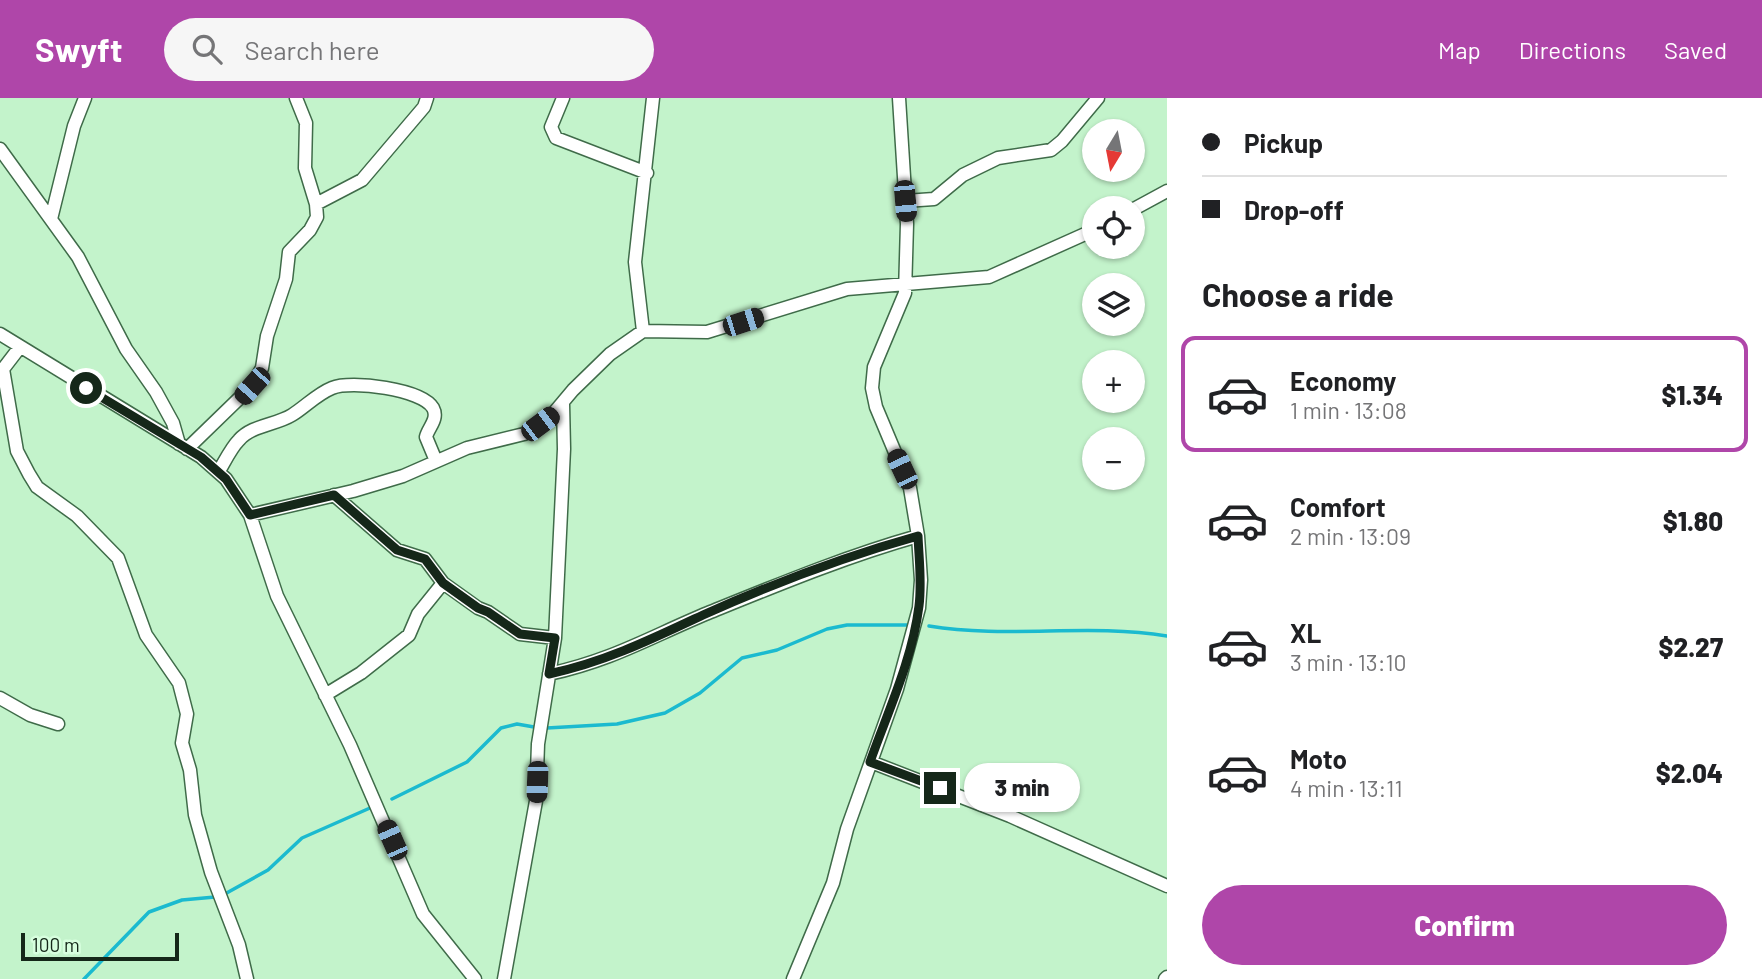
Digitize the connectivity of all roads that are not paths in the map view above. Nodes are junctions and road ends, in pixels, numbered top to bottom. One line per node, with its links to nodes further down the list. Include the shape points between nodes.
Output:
1 (85, 98): 14 (street)
2 (296, 98): 13 (street, via 306,123 305,168)
3 (427, 98): 13 (street, via 362,180)
4 (563, 98): 9 (street, via 551,128 556,138)
5 (653, 98): 9 (street)
6 (899, 98): 11 (street)
7 (1098, 98): 11 (street, via 1051,150 998,158 963,175 934,198)
8 (0, 149): 14 (street)
9 (647, 173): 17 (street, via 635,262)
10 (1167, 191): 12 (street)
11 (905, 201): 16 (street)
12 (1145, 203)
13 (316, 204): 22 (street, via 317,217 310,230 289,252 262,369 236,403)
14 (51, 219): 22 (street, via 78,257)
15 (1082, 235): 16 (street, via 989,276)
16 (905, 283): 17 (street, via 847,289 707,332); 27 (street, via 903,304 874,367 872,388 910,488)
17 (643, 331): 21 (street, via 610,354)
18 (0, 334): 19 (street)
19 (20, 347): 20 (street); 22 (street)
20 (1, 371): 36 (street, via 17,451 29,474 37,487 77,516 118,558 146,635 184,694 187,714 182,743 195,815)
21 (563, 404): 23 (street, via 524,434); 29 (street)
22 (183, 446): 24 (street)
23 (436, 461): 24 (street, via 426,437 435,417 423,399 347,385 332,388 292,415 246,434); 25 (street, via 403,476)
24 (219, 471): 26 (street)
25 (334, 495): 26 (street); 28 (street, via 397,550 425,559)
26 (250, 515): 31 (street, via 277,596)
27 (918, 536): 30 (street, via 705,614 604,661); 34 (street, via 919,608 898,689)
28 (443, 583): 29 (street, via 520,634); 31 (street, via 418,614 409,635)
29 (555, 638): 30 (street)
30 (549, 674): 38 (street, via 538,744 536,801)
31 (325, 695): 37 (street, via 423,914)
32 (0, 698): 33 (street)
33 (58, 724)
34 (870, 762): 35 (street, via 1010,816); 39 (street, via 833,883)
35 (1167, 887)
36 (247, 979)
37 (475, 979)
38 (505, 979)
39 (793, 979)

